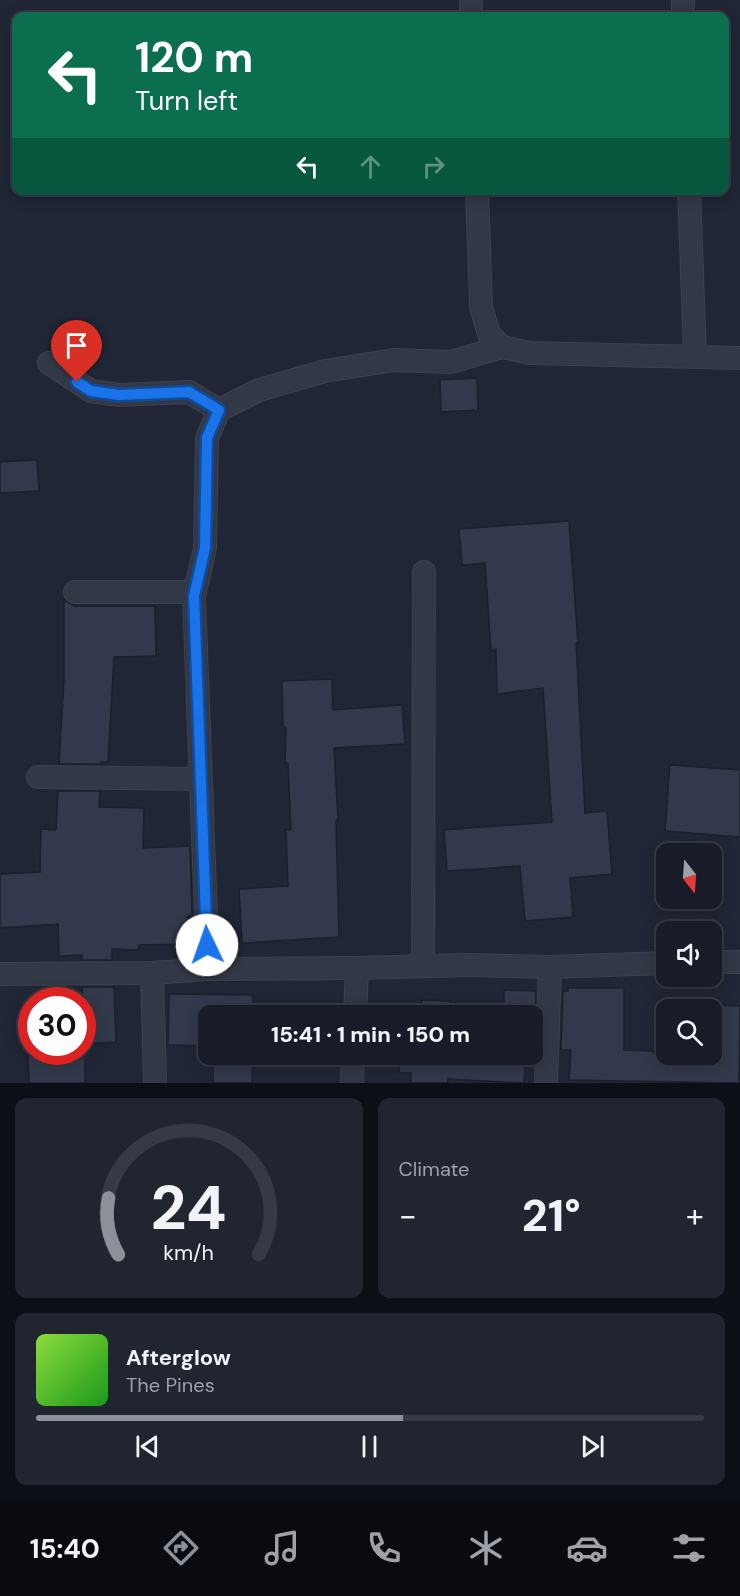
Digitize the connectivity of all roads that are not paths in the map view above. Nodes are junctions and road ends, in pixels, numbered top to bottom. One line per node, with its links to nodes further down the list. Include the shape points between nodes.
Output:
1 (477, 195): 3 (street, via 481,307 489,334)
2 (689, 195): 4 (street)
3 (502, 347): 4 (street, via 530,353); 7 (street, via 451,362 394,360 325,371 259,390)
4 (695, 356): 5 (street)
5 (740, 358)
6 (49, 363): 7 (street, via 91,391 119,395 189,392)
7 (219, 410): 10 (street, via 207,438 205,548)
8 (424, 572): 16 (street)
9 (75, 592): 10 (street, via 186,592)
10 (194, 596): 12 (street)
11 (38, 777): 12 (street)
12 (200, 779): 19 (street)
13 (722, 962): 14 (street)
14 (740, 962)
15 (656, 963): 17 (street)
16 (423, 966): 17 (street); 18 (street)
17 (550, 967): 26 (street)
18 (357, 968): 19 (street); 22 (street)
19 (208, 969): 20 (street)
20 (152, 973): 21 (street); 24 (street)
21 (0, 974)
22 (355, 1005)
23 (353, 1065): 25 (street)
24 (155, 1083)
25 (352, 1083)
26 (546, 1083)

